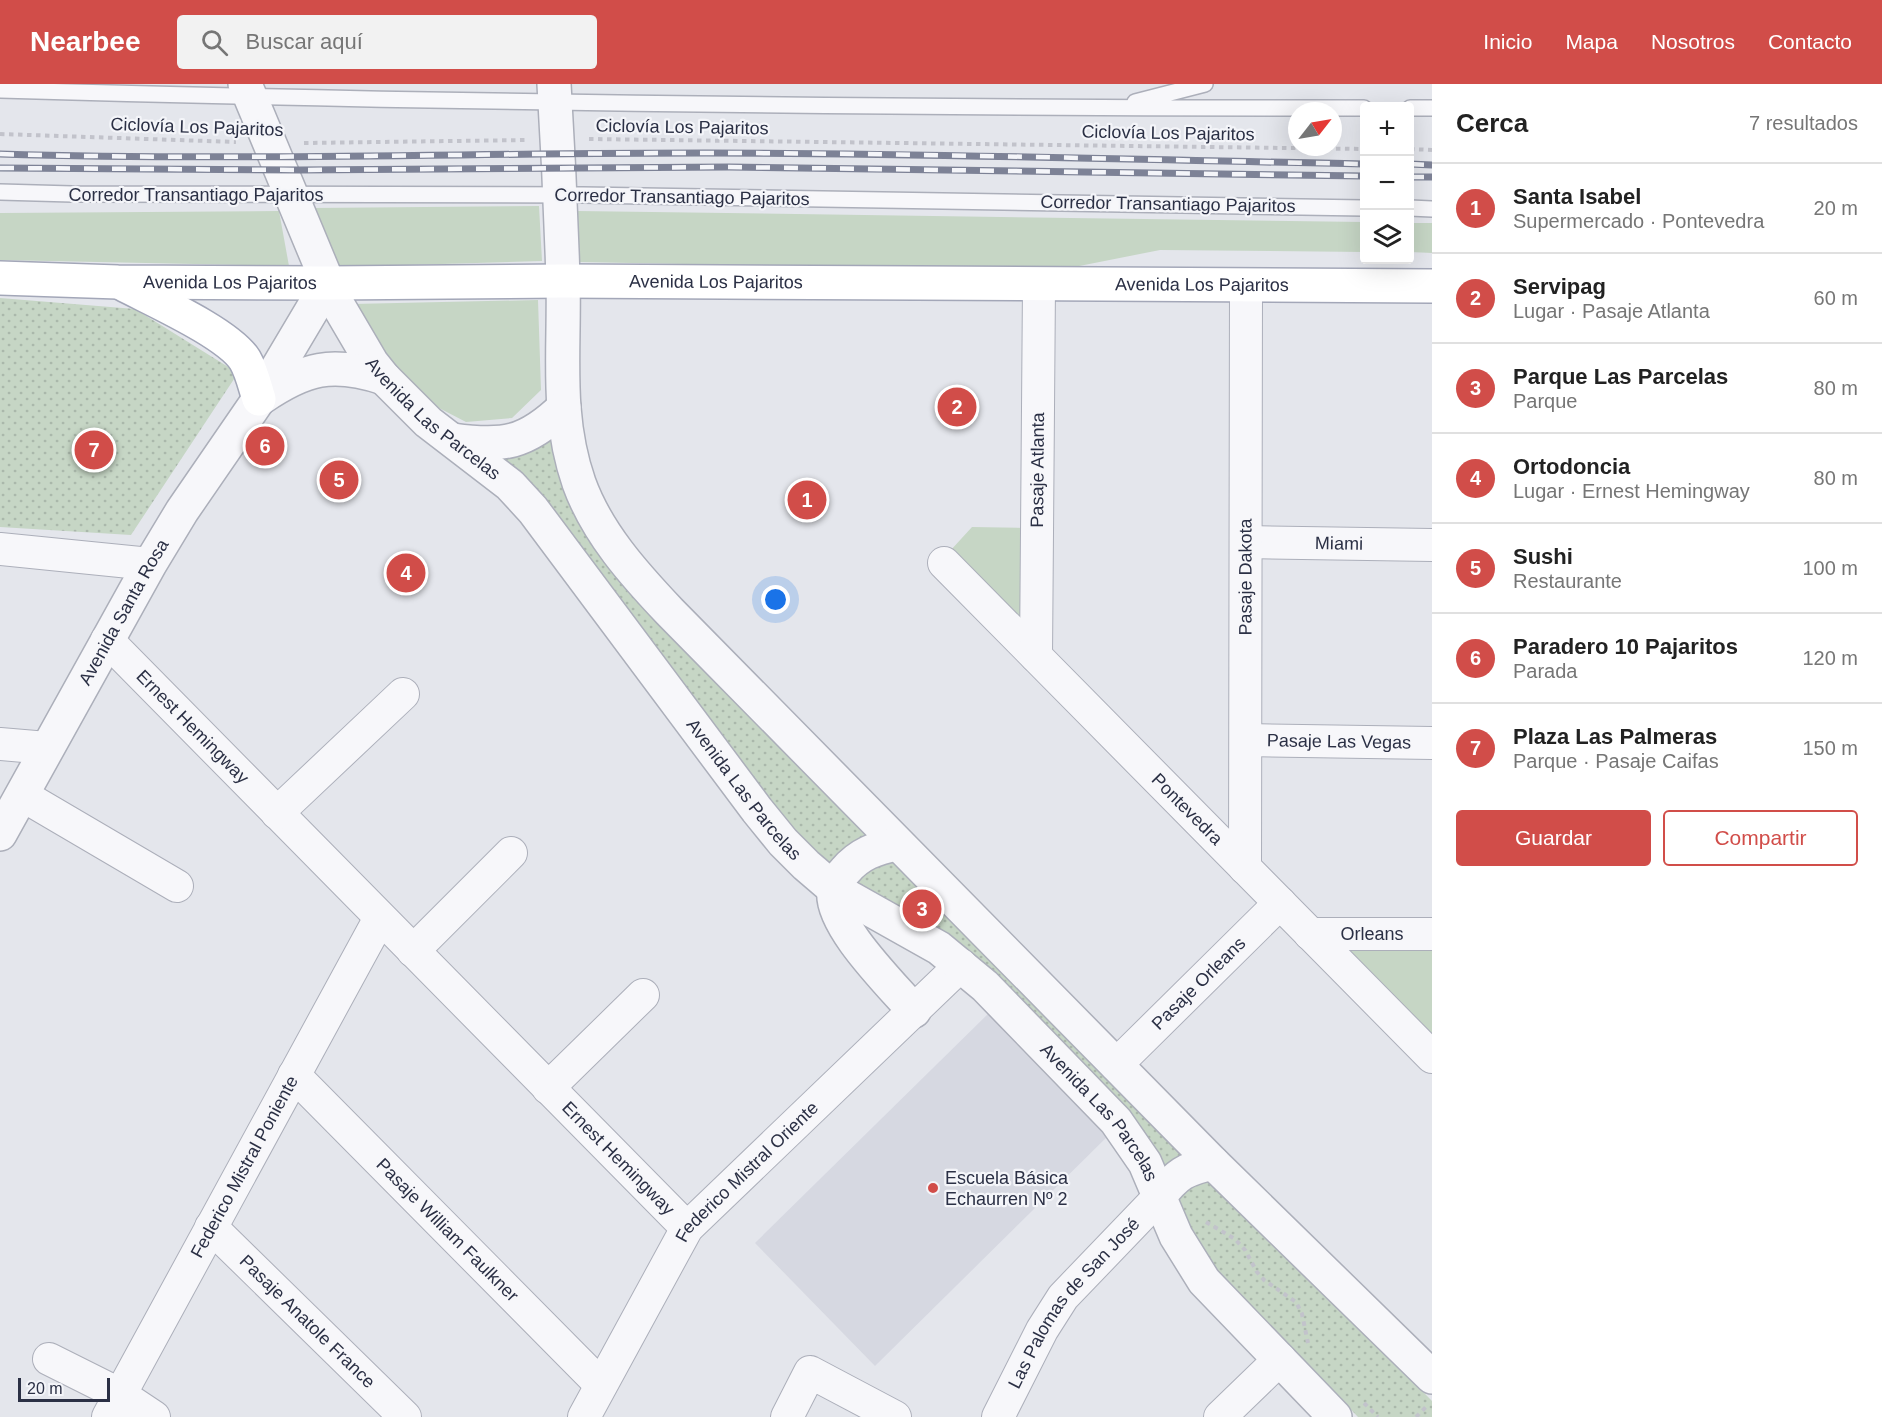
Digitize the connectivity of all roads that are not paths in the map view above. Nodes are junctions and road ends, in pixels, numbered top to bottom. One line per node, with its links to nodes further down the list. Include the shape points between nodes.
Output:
1 (1205, 84): 5 (lane)
2 (0, 90): 3 (lane)
3 (248, 91): 4 (lane); 10 (street, Avenida Las Parcelas)
4 (555, 93): 5 (lane); 11 (street)
5 (1111, 108): 6 (lane)
6 (1360, 108)
7 (1414, 108): 8 (lane)
8 (1432, 108)
9 (0, 192): 10 (lane, Corredor Transantiago Pajaritos)
10 (292, 195): 11 (lane, Corredor Transantiago Pajaritos); 18 (street, Avenida Las Parcelas)
11 (559, 195): 12 (lane, Corredor Transantiago Pajaritos); 16 (street)
12 (1360, 208)
13 (1414, 208): 14 (lane)
14 (1432, 209)
15 (0, 278): 17 (main road, Avenida Los Pajaritos)
16 (563, 281): 18 (main road, Avenida Los Pajaritos); 19 (main road, Avenida Los Pajaritos); 24 (street)
17 (118, 282): 18 (main road, Avenida Los Pajaritos); 23 (main road, via 204,327 236,350 249,369)
18 (328, 283): 22 (street, Avenida Las Parcelas, via 339,308); 23 (street, Avenida Santa Rosa)
19 (1039, 285): 20 (main road, Avenida Los Pajaritos); 32 (street, Pasaje Atlanta)
20 (1246, 285): 21 (main road, Avenida Los Pajaritos); 26 (street, Pasaje Dakota)
21 (1432, 286)
22 (384, 378): 23 (street, Avenida Santa Rosa, via 350,368 319,370 293,378); 25 (street, Avenida Las Parcelas)
23 (259, 399): 30 (street, Avenida Santa Rosa)
24 (564, 407): 25 (street, via 541,428 502,444); 41 (street, via 580,483 592,511 624,560)
25 (451, 439): 45 (street, Avenida Las Parcelas, via 510,485 533,510 757,810 783,842)
26 (1246, 542): 27 (street, Miami); 34 (street, Pasaje Dakota)
27 (1432, 545)
28 (0, 549): 30 (street)
29 (944, 563): 32 (street, Pontevedra)
30 (150, 564): 31 (street, Avenida Santa Rosa)
31 (107, 640): 37 (street, Avenida Santa Rosa); 39 (street, Ernest Hemingway)
32 (1036, 656): 43 (street, Pontevedra)
33 (403, 694): 39 (street)
34 (1246, 740): 35 (street, Pasaje Las Vegas); 43 (street, Pasaje Dakota)
35 (1432, 742)
36 (0, 744): 37 (street)
37 (47, 748): 38 (street, Avenida Santa Rosa)
38 (22, 795): 40 (street, Avenida Santa Rosa); 44 (street)
39 (277, 813): 47 (street, Ernest Hemingway)
40 (0, 834)
41 (897, 844): 45 (street, via 856,859); 55 (street)
42 (511, 853): 50 (street)
43 (1245, 868): 46 (street, Pontevedra)
44 (177, 886)
45 (834, 889): 51 (street, Avenida Las Parcelas); 53 (street, via 836,911 845,928)
46 (1280, 903): 48 (street, Pontevedra); 55 (street, Pasaje Orleans)
47 (380, 918): 50 (street, Ernest Hemingway); 56 (street, Federico Mistral Poniente)
48 (1310, 934): 49 (street, Orleans); 54 (street, Pontevedra)
49 (1432, 934)
50 (413, 951): 57 (street, Ernest Hemingway)
51 (961, 965): 53 (street, Federico Mistral Oriente); 59 (street, Avenida Las Parcelas, via 1116,1121 1144,1163)
52 (643, 995): 57 (street, Ernest Hemingway)
53 (914, 1011): 61 (street, Federico Mistral Oriente)
54 (1432, 1057)
55 (1116, 1065): 58 (street)
56 (294, 1075): 60 (street, Federico Mistral Poniente); 65 (street, Pasaje William Faulkner)
57 (548, 1088): 61 (street, Ernest Hemingway)
58 (1214, 1163): 59 (street, via 1183,1171); 64 (street)
59 (1159, 1197): 62 (street, Avenida Las Parcelas, via 1176,1236 1204,1281); 73 (street, Las Palomas de San José, via 1063,1297)
60 (211, 1227): 66 (street, Federico Mistral Poniente); 69 (street, Pasaje Anatole France)
61 (687, 1228): 65 (street, Federico Mistral Oriente)
62 (1294, 1354): 67 (street, Avenida Las Parcelas); 74 (street, via 1244,1391)
63 (49, 1359): 66 (street)
64 (1428, 1363)
65 (602, 1385): 70 (street, Federico Mistral Oriente)
66 (115, 1406): 68 (street)
67 (1347, 1407)
68 (154, 1417)
69 (405, 1417)
70 (584, 1417)
71 (787, 1417): 72 (street, via 810,1372)
72 (895, 1417)
73 (998, 1417)
74 (1220, 1417)

